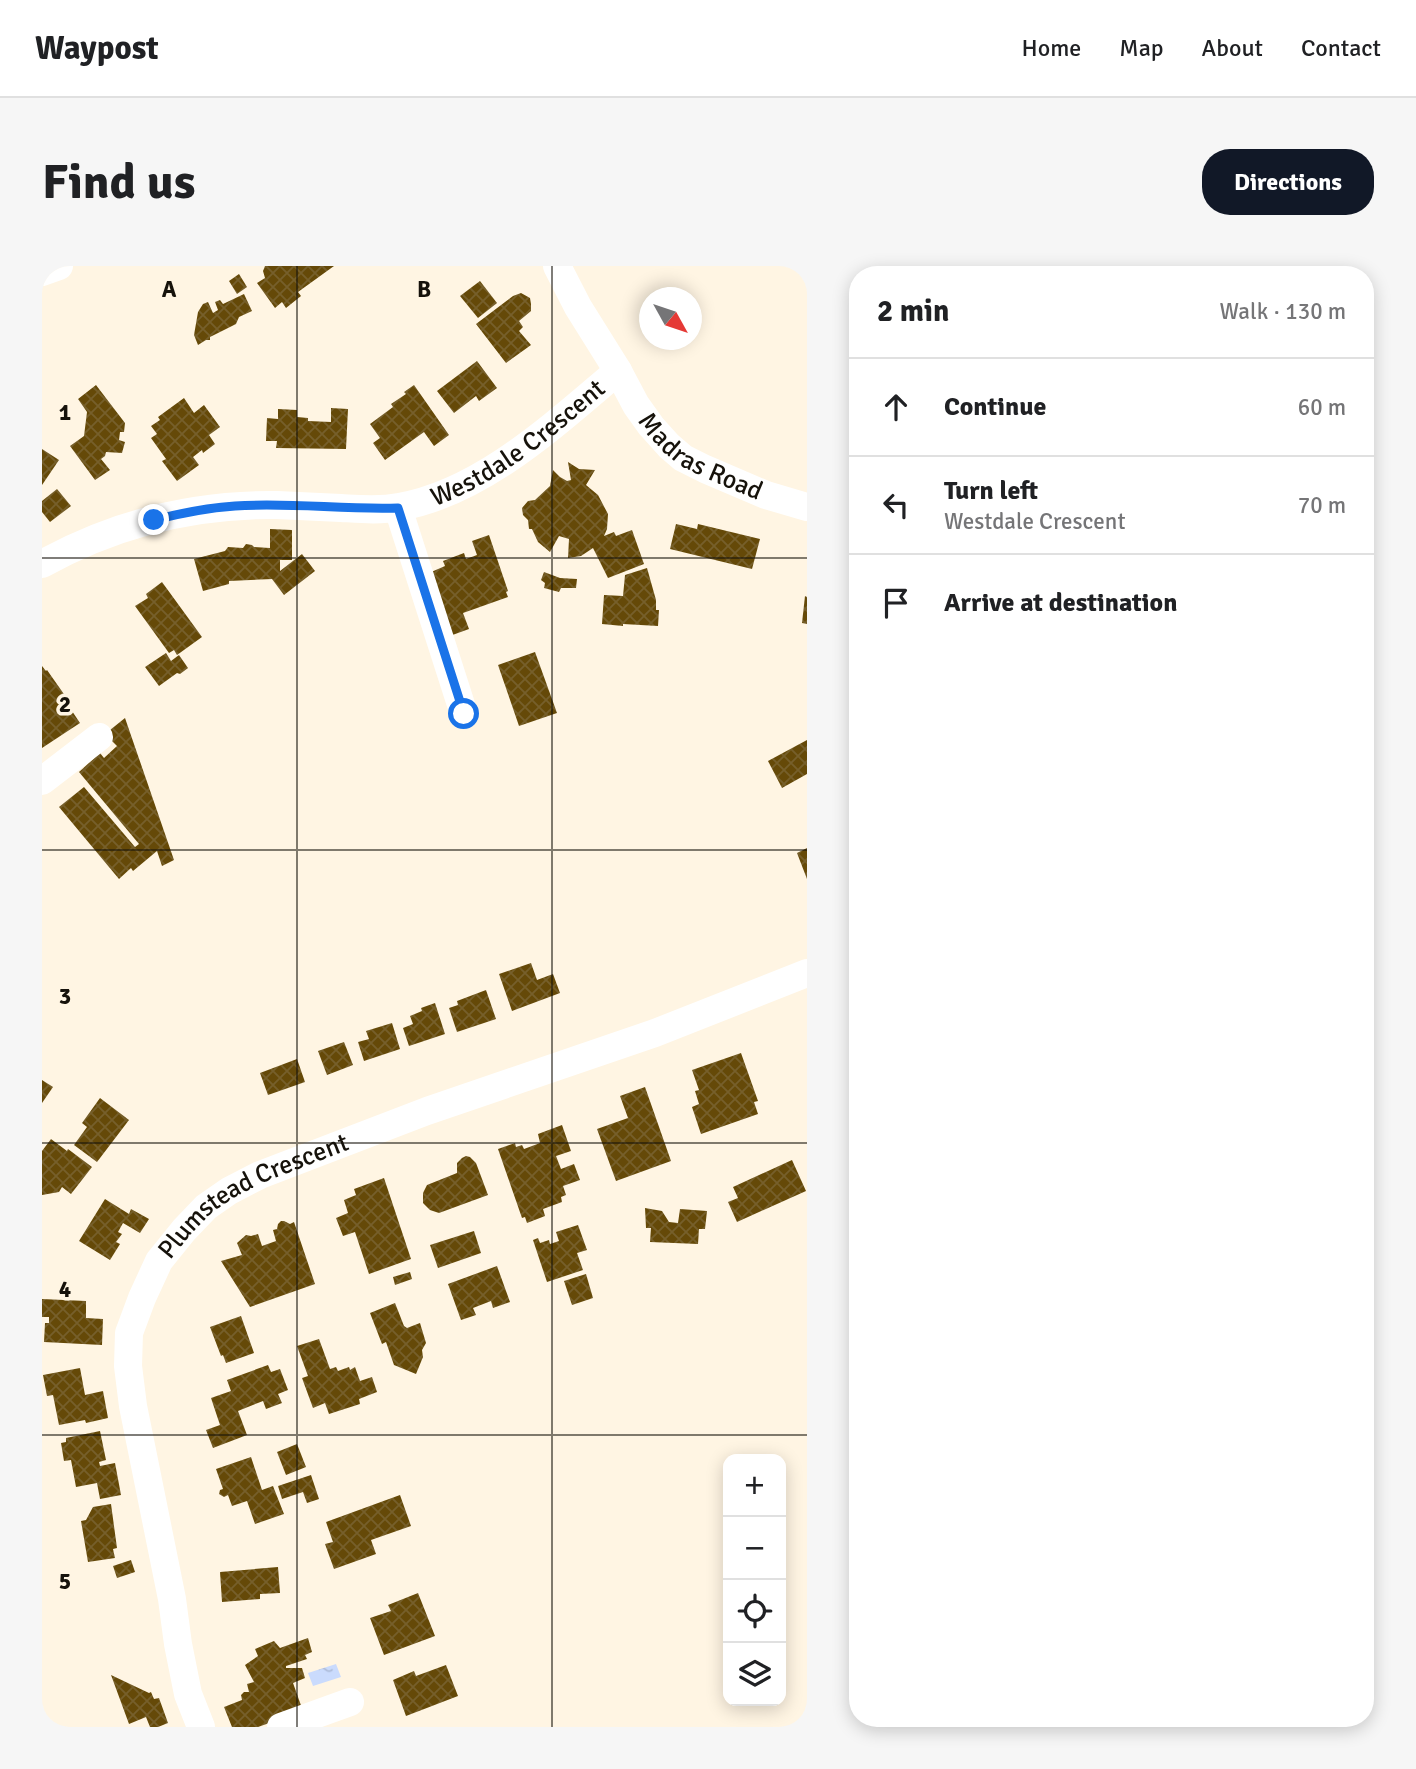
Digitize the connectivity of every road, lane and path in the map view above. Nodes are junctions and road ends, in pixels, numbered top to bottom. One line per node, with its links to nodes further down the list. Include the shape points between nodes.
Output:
1 (59, 266): 3 (street)
2 (557, 266): 4 (street, Madras Road)
3 (42, 272)
4 (618, 371): 5 (street, Madras Road, via 651,426 683,458 766,495); 6 (street, Westdale Crescent, via 533,442 490,469 452,490)
5 (807, 507)
6 (398, 508): 7 (street, Westdale Crescent, via 236,506 186,511 88,541); 8 (street)
7 (42, 565)
8 (464, 714)
9 (100, 737): 10 (street)
10 (42, 781)
11 (807, 973): 13 (street, Plumstead Crescent, via 655,1033 427,1111 260,1175 206,1207 159,1261 129,1333 128,1366 188,1694)
12 (350, 1702): 14 (street)
13 (201, 1727)
14 (281, 1727)

